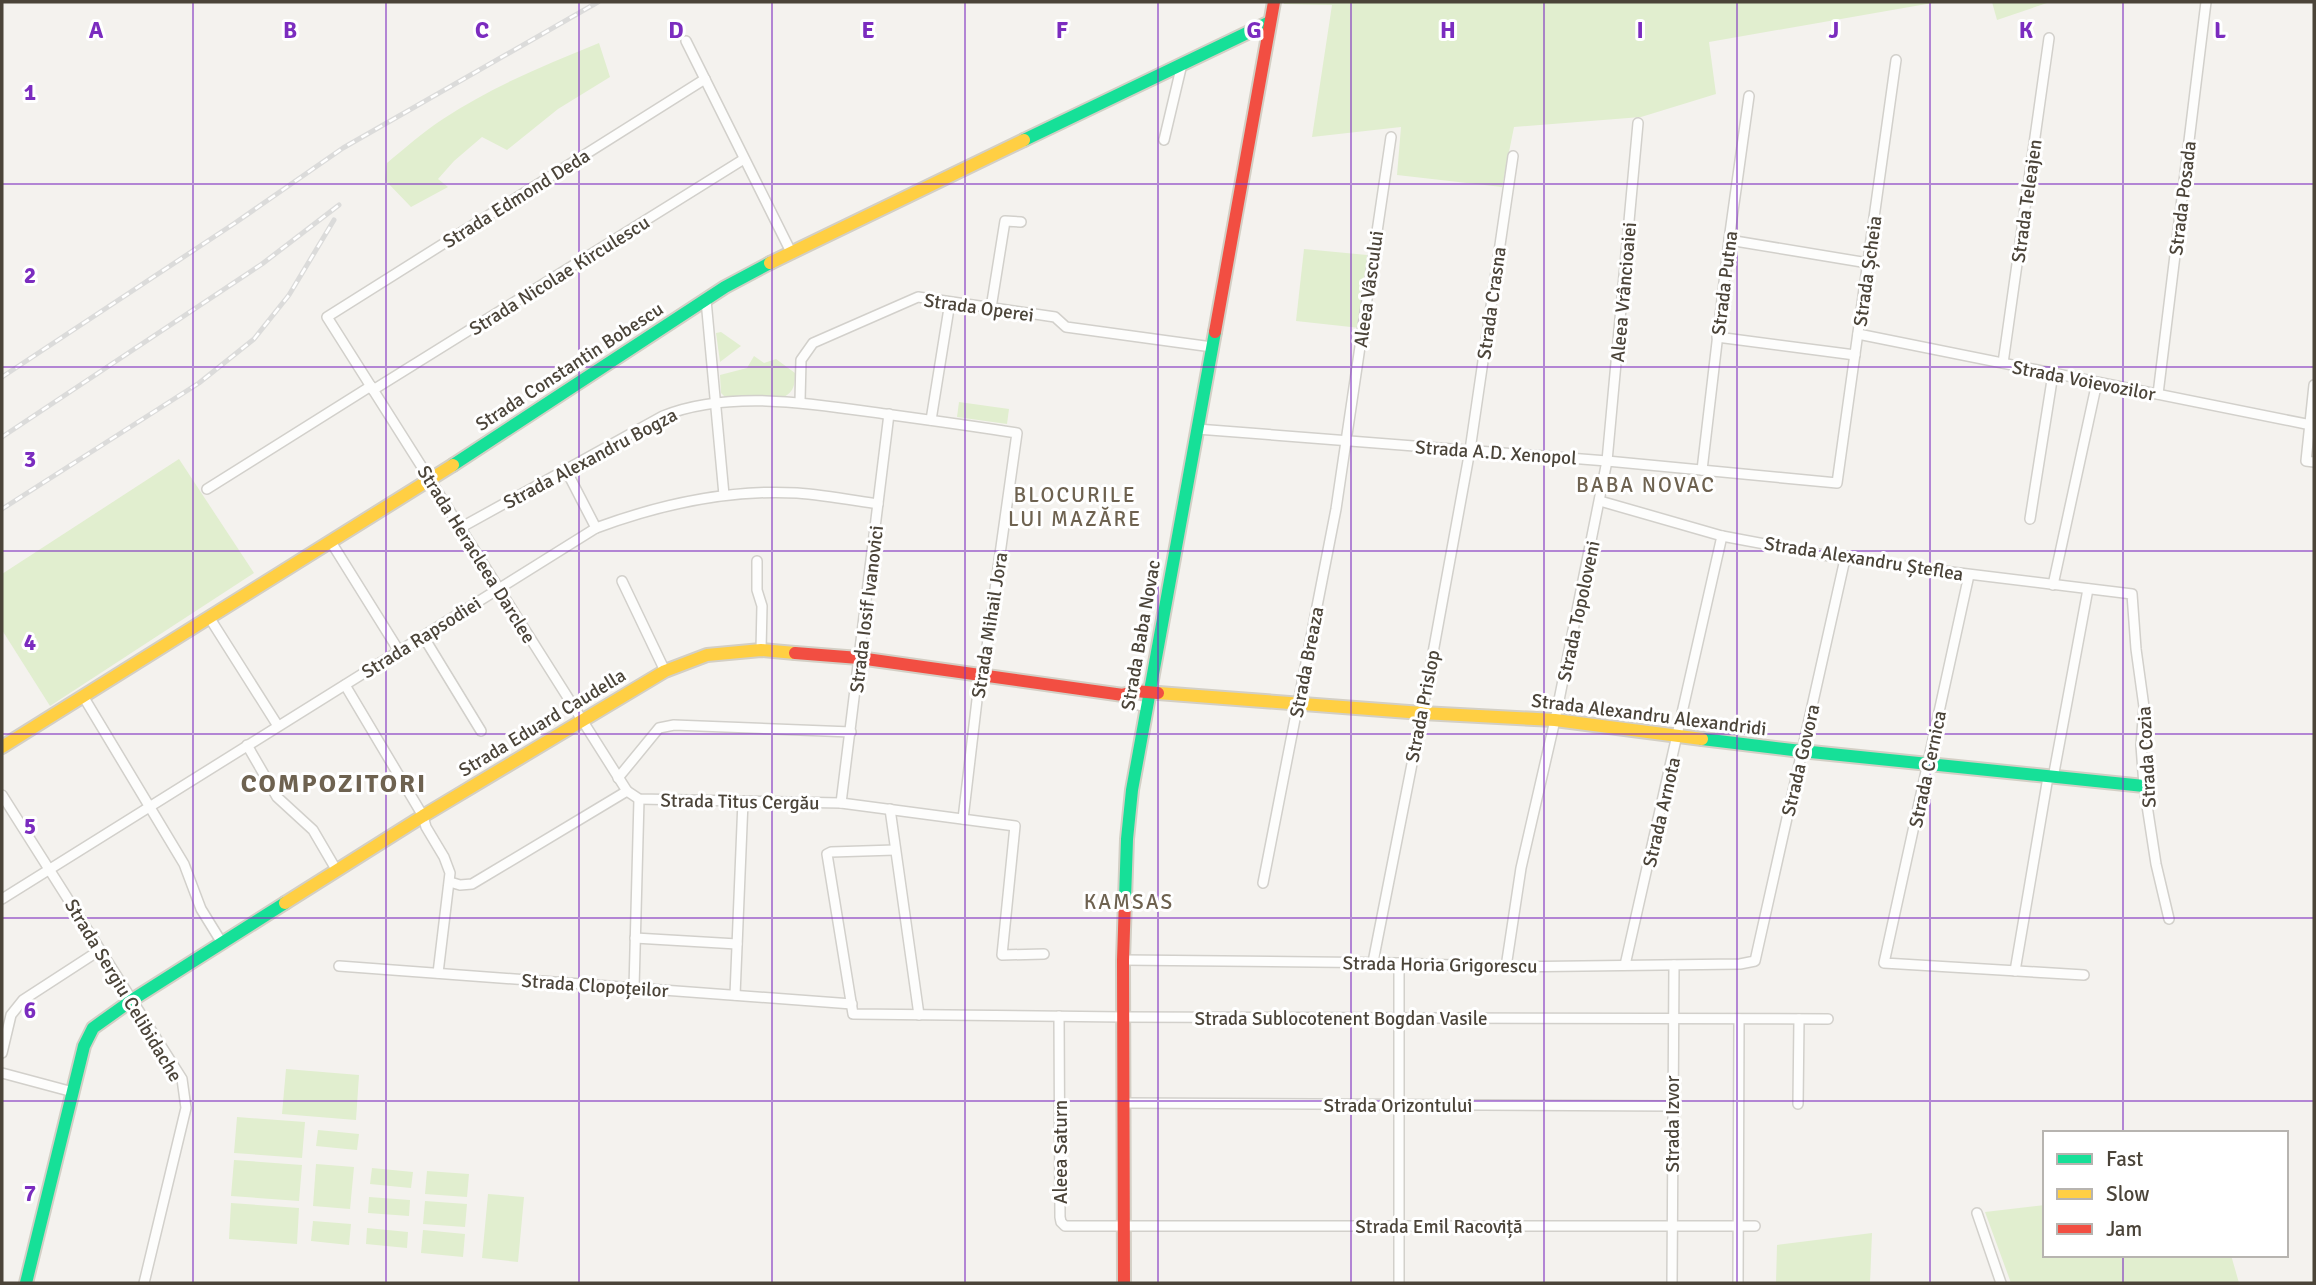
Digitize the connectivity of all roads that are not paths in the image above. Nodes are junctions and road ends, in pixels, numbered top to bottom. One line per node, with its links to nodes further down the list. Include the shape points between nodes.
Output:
1 (1274, 2): 3 (street, Strada Baba Novac)
2 (2206, 2): 32 (street, Strada Posada)
3 (1270, 23): 7 (street, Strada Constantin Bobescu); 25 (street, Strada Baba Novac)
4 (2049, 38): 27 (street, Strada Teleajen)
5 (686, 41): 8 (street)
6 (1896, 60): 18 (street, Strada Șcheia)
7 (1182, 64): 12 (street); 17 (street, Strada Constantin Bobescu)
8 (705, 79): 14 (street); 22 (street, Strada Edmond Deda)
9 (1749, 96): 16 (street, Strada Putna)
10 (1638, 123): 42 (street, Aleea Vrâncioaiei)
11 (1391, 137): 40 (street, Aleea Vâscului)
12 (1164, 140)
13 (1513, 156): 41 (street, Strada Crasna)
14 (744, 159): 17 (street); 31 (street, Strada Nicolae Kirculescu)
15 (1021, 222): 21 (street, via 1005,221)
16 (1729, 240): 18 (street); 24 (street, Strada Putna)
17 (790, 252): 19 (street, Strada Constantin Bobescu)
18 (1868, 263): 23 (street, Strada Șcheia)
19 (706, 300): 34 (street); 46 (street, Strada Constantin Bobescu)
20 (950, 302): 21 (street, Strada Operei); 33 (street, Strada Operei, via 918,297 813,344 801,360); 36 (street)
21 (991, 308): 25 (street, Strada Operei, via 1055,317 1066,327)
22 (327, 317): 31 (street, Strada Heracleea Darclee)
23 (1858, 334): 26 (street, Strada Șcheia); 27 (street, Strada Voievozilor)
24 (1717, 337): 26 (street); 45 (street, Strada Putna)
25 (1212, 347): 38 (street, Strada Baba Novac)
26 (1855, 355): 47 (street, Strada Șcheia)
27 (2003, 363): 28 (street, Strada Voievozilor)
28 (2053, 373): 29 (street, Strada Voievozilor); 52 (street)
29 (2097, 382): 32 (street, Strada Voievozilor); 61 (street)
30 (2314, 385): 37 (street)
31 (372, 388): 46 (street, Strada Heracleea Darclee); 48 (street, Strada Nicolae Kirculescu)
32 (2158, 394): 37 (street, Strada Voievozilor)
33 (800, 401): 34 (street, Strada Alexandru Bogza); 35 (street, Strada Alexandru Bogza)
34 (716, 403): 44 (street, Strada Alexandru Bogza, via 663,416); 49 (street)
35 (889, 414): 36 (street, Strada Alexandru Bogza); 51 (street, Strada Iosif Ivanovici)
36 (931, 420): 39 (street, Strada Alexandru Bogza)
37 (2311, 425): 43 (street)
38 (1197, 429): 40 (street, Strada A.D. Xenopol); 73 (street, Strada Baba Novac)
39 (1017, 433): 71 (street, Strada Mihail Jora)
40 (1346, 441): 41 (street, Strada A.D. Xenopol); 76 (street, Strada Breaza)
41 (1470, 450): 42 (street, Strada A.D. Xenopol); 78 (street, Strada Prislop)
42 (1607, 461): 45 (street, Strada A.D. Xenopol); 50 (street, Strada Topoloveni)
43 (2310, 461)
44 (565, 468): 53 (street, Strada Alexandru Bogza); 54 (street)
45 (1702, 470): 47 (street, Strada A.D. Xenopol)
46 (430, 480): 53 (street, Strada Heracleea Darclee); 56 (street, Strada Constantin Bobescu)
47 (1837, 483)
48 (207, 489)
49 (724, 495): 51 (street, Strada Rapsodiei, via 800,494); 54 (street, Strada Rapsodiei, via 643,510)
50 (1600, 500): 55 (street, Strada Alexandru Șteflea); 80 (street, Strada Topoloveni)
51 (878, 504): 69 (street, Strada Iosif Ivanovici)
52 (2030, 519)
53 (460, 528): 62 (street, Strada Heracleea Darclee)
54 (596, 528): 62 (street, Strada Rapsodiei)
55 (1722, 536): 57 (street, Strada Alexandru Șteflea); 84 (street, Strada Arnota)
56 (331, 542): 65 (street, Strada Constantin Bobescu); 68 (street)
57 (1845, 559): 59 (street, Strada Alexandru Șteflea); 87 (street, Strada Govora)
58 (757, 561): 67 (street)
59 (1969, 575): 61 (street, Strada Alexandru Șteflea); 88 (street, Strada Cernica)
60 (622, 581): 70 (street)
61 (2053, 585): 63 (street, Strada Alexandru Șteflea)
62 (499, 589): 66 (street, Strada Rapsodiei); 79 (street, Strada Heracleea Darclee)
63 (2088, 589): 64 (street, Strada Alexandru Șteflea); 90 (street)
64 (2132, 594): 91 (street, Strada Cozia, via 2144,707)
65 (209, 617): 75 (street, Strada Constantin Bobescu); 81 (street)
66 (423, 636): 68 (street, Strada Rapsodiei); 82 (street)
67 (761, 650): 69 (street, Strada Eduard Caudella); 70 (street, Strada Eduard Caudella, via 707,655)
68 (398, 651): 72 (street, Strada Rapsodiei)
69 (859, 658): 71 (street, Strada Eduard Caudella); 83 (street, Strada Iosif Ivanovici)
70 (665, 671): 79 (street, Strada Eduard Caudella)
71 (983, 675): 74 (street, Strada Eduard Caudella); 100 (street, Strada Mihail Jora)
72 (345, 685): 81 (street, Strada Rapsodiei); 99 (street)
73 (1149, 692): 74 (street, Strada Eduard Caudella); 76 (street, Strada Alexandru Alexandridi); 77 (street, Strada Baba Novac)
74 (1124, 695): 77 (street, Strada Eduard Caudella)
75 (83, 696): 86 (street, Strada Constantin Bobescu); 97 (street)
76 (1298, 704): 78 (street, Strada Alexandru Alexandridi); 105 (street, Strada Breaza)
77 (1146, 707): 113 (street, Strada Baba Novac, via 1127,839)
78 (1422, 713): 80 (street, Strada Alexandru Alexandridi); 115 (street, Strada Prislop)
79 (582, 720): 89 (street, Strada Heracleea Darclee); 99 (street, Strada Eduard Caudella)
80 (1555, 720): 84 (street, Strada Alexandru Alexandridi); 120 (street, Strada Topoloveni, via 1521,869)
81 (278, 726): 85 (street, Strada Rapsodiei)
82 (481, 731)
83 (851, 732): 89 (street, via 674,724 659,728); 96 (street, Strada Iosif Ivanovici)
84 (1678, 735): 87 (street, Strada Alexandru Alexandridi); 117 (street, Strada Arnota)
85 (247, 745): 97 (street, Strada Rapsodiei); 103 (street, via 277,797 313,830)
86 (2, 747)
87 (1801, 751): 88 (street, Strada Alexandru Alexandridi); 114 (street, Strada Govora)
88 (1928, 764): 90 (street, Strada Alexandru Alexandridi); 121 (street, Strada Cernica, via 1884,963)
89 (618, 778): 92 (street, Strada Heracleea Darclee)
90 (2051, 778): 91 (street, Strada Alexandru Alexandridi); 121 (street)
91 (2144, 786): 107 (street, Strada Cozia)
92 (626, 791): 94 (street, Strada Titus Cergău); 104 (street, via 472,884)
93 (2, 795): 102 (street, Strada Sergiu Celibidache)
94 (639, 799): 95 (street, Strada Titus Cergău); 108 (street)
95 (743, 801): 96 (street, Strada Titus Cergău); 110 (street)
96 (841, 803): 98 (street, Strada Titus Cergău)
97 (149, 806): 102 (street, Strada Rapsodiei); 109 (street, via 184,864 201,909)
98 (890, 809): 100 (street, Strada Titus Cergău); 101 (street)
99 (423, 816): 103 (street, Strada Eduard Caudella); 104 (street, via 444,857)
100 (962, 819): 112 (street, Strada Titus Cergău, via 1015,826 1002,955)
101 (895, 850): 127 (street, via 827,854); 128 (street)
102 (49, 869): 106 (street, Strada Rapsodiei); 111 (street, Strada Sergiu Celibidache)
103 (337, 871): 109 (street, Strada Eduard Caudella)
104 (450, 881): 122 (street)
105 (1263, 883)
106 (2, 900)
107 (2169, 919)
108 (635, 938): 110 (street); 124 (street)
109 (222, 943): 126 (street, Strada Eduard Caudella)
110 (737, 944): 125 (street)
111 (100, 950): 126 (street, Strada Sergiu Celibidache); 136 (street, via 23,1000 12,1015)
112 (1044, 954)
113 (1123, 960): 115 (street, Strada Horia Grigorescu); 130 (street, Strada Baba Novac)
114 (1755, 961): 118 (street, Strada Horia Grigorescu)
115 (1373, 962): 116 (street, Strada Horia Grigorescu)
116 (1399, 962): 120 (street, Strada Horia Grigorescu); 131 (street)
117 (1625, 965): 118 (street, Strada Horia Grigorescu); 120 (street, Strada Horia Grigorescu)
118 (1674, 965): 132 (street, Strada Izvor)
119 (339, 966): 122 (street, Strada Clopoțeilor)
120 (1506, 967)
121 (2015, 971): 123 (street)
122 (438, 973): 124 (street, Strada Clopoțeilor)
123 (2084, 975)
124 (634, 988): 125 (street, Strada Clopoțeilor)
125 (735, 995): 127 (street, Strada Clopoțeilor)
126 (132, 1000): 138 (street, Strada Eduard Caudella, via 93,1028); 150 (street, Strada Sergiu Celibidache, via 182,1079 186,1108)
127 (852, 1003): 128 (street, Strada Sublocotenent Bogdan Vasile, via 853,1014)
128 (919, 1015): 129 (street, Strada Sublocotenent Bogdan Vasile)
129 (1059, 1016): 130 (street, Strada Sublocotenent Bogdan Vasile); 144 (street, Aleea Saturn, via 1061,1222 1065,1226)
130 (1123, 1017): 131 (street, Strada Sublocotenent Bogdan Vasile); 139 (street, Strada Baba Novac)
131 (1399, 1018): 132 (street, Strada Sublocotenent Bogdan Vasile); 141 (street)
132 (1673, 1018): 133 (street, Strada Sublocotenent Bogdan Vasile); 142 (street, Strada Izvor)
133 (1739, 1019): 134 (street, Strada Sublocotenent Bogdan Vasile); 148 (street)
134 (1799, 1019): 135 (street, Strada Sublocotenent Bogdan Vasile); 140 (street)
135 (1828, 1019)
136 (2, 1053)
137 (2, 1073): 138 (street)
138 (73, 1092): 149 (street, Strada Eduard Caudella)
139 (1123, 1103): 141 (street, Strada Orizontului); 144 (street, Strada Baba Novac)
140 (1798, 1104)
141 (1399, 1105): 142 (street, Strada Orizontului); 145 (street)
142 (1672, 1106): 147 (street, Strada Izvor)
143 (1977, 1213): 155 (street)
144 (1124, 1226): 145 (street, Strada Emil Racoviță); 151 (street, Strada Baba Novac)
145 (1398, 1226): 147 (street, Strada Emil Racoviță); 152 (street)
146 (1755, 1226): 148 (street, Strada Emil Racoviță)
147 (1672, 1227): 148 (street, Strada Emil Racoviță); 153 (street, Strada Izvor)
148 (1738, 1227): 154 (street)
149 (26, 1283)
150 (144, 1283)
151 (1124, 1283)
152 (1398, 1283)
153 (1672, 1283)
154 (1738, 1283)
155 (2001, 1283)

